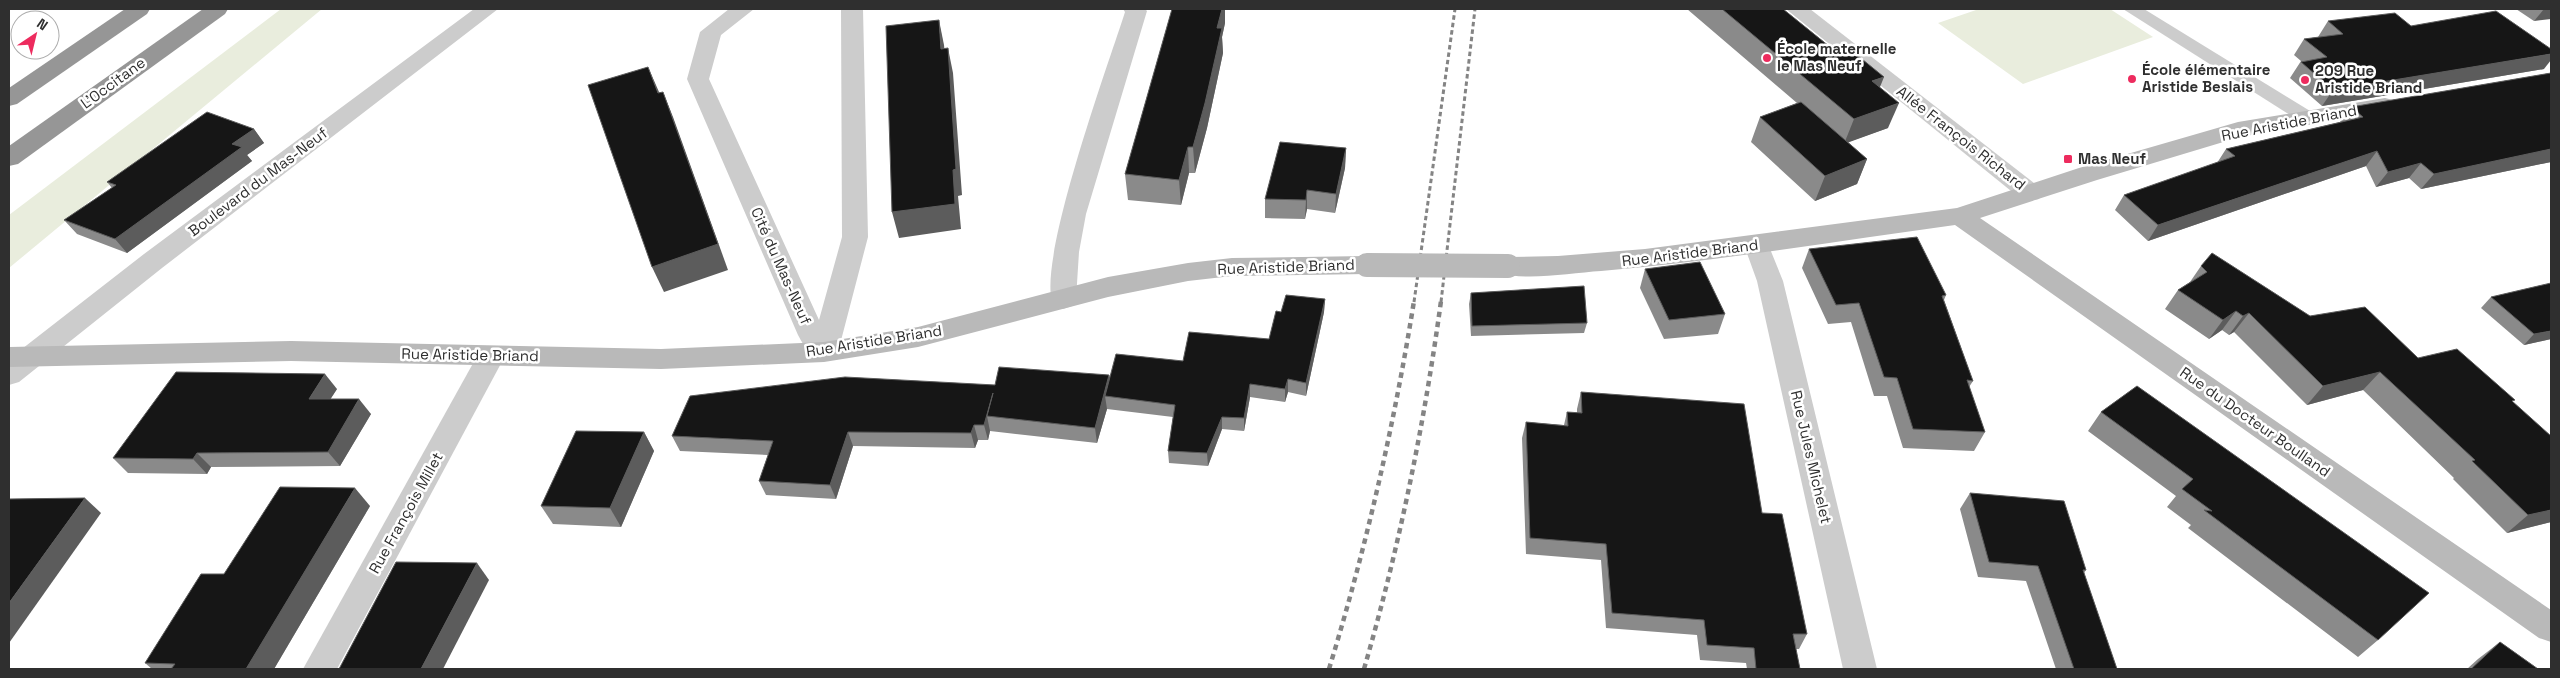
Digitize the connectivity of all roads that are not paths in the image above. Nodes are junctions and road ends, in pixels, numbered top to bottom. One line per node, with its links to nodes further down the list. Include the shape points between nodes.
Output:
1 (139, 9): 9 (highway)
2 (217, 9): 12 (highway, L'Occitane)
3 (487, 9): 19 (street, Boulevard du Mas-Neuf)
4 (743, 9): 17 (street, Cité du Mas-Neuf, via 712,32 698,79 812,335)
5 (852, 9): 17 (street, Cité du Mas-Neuf, via 854,237)
6 (1134, 9): 16 (street, via 1073,214 1066,252)
7 (1797, 9): 13 (street, Allée François Richard)
8 (2132, 9): 11 (lane)
9 (9, 99)
10 (2405, 102): 11 (street, Rue Aristide Briand)
11 (2308, 118): 13 (street, Rue Aristide Briand, via 2238,130)
12 (9, 158)
13 (2030, 193): 14 (street, Rue Aristide Briand)
14 (1958, 216): 15 (street, Rue Aristide Briand); 21 (street, Rue du Docteur Boulland)
15 (1757, 245): 16 (street, Rue Aristide Briand, bridge, via 1602,263 1242,267 1188,272); 23 (street, Rue Jules Michelet, via 1770,282)
16 (1064, 299): 17 (street, Rue Aristide Briand, via 918,337)
17 (824, 352): 18 (street, Rue Aristide Briand, via 661,360)
18 (491, 356): 19 (street, Rue Aristide Briand, via 291,351); 22 (street, Rue François Millet)
19 (20, 357): 20 (street, Boulevard du Mas-Neuf)
20 (9, 374)
21 (2551, 628)
22 (320, 669)
23 (1860, 669)

